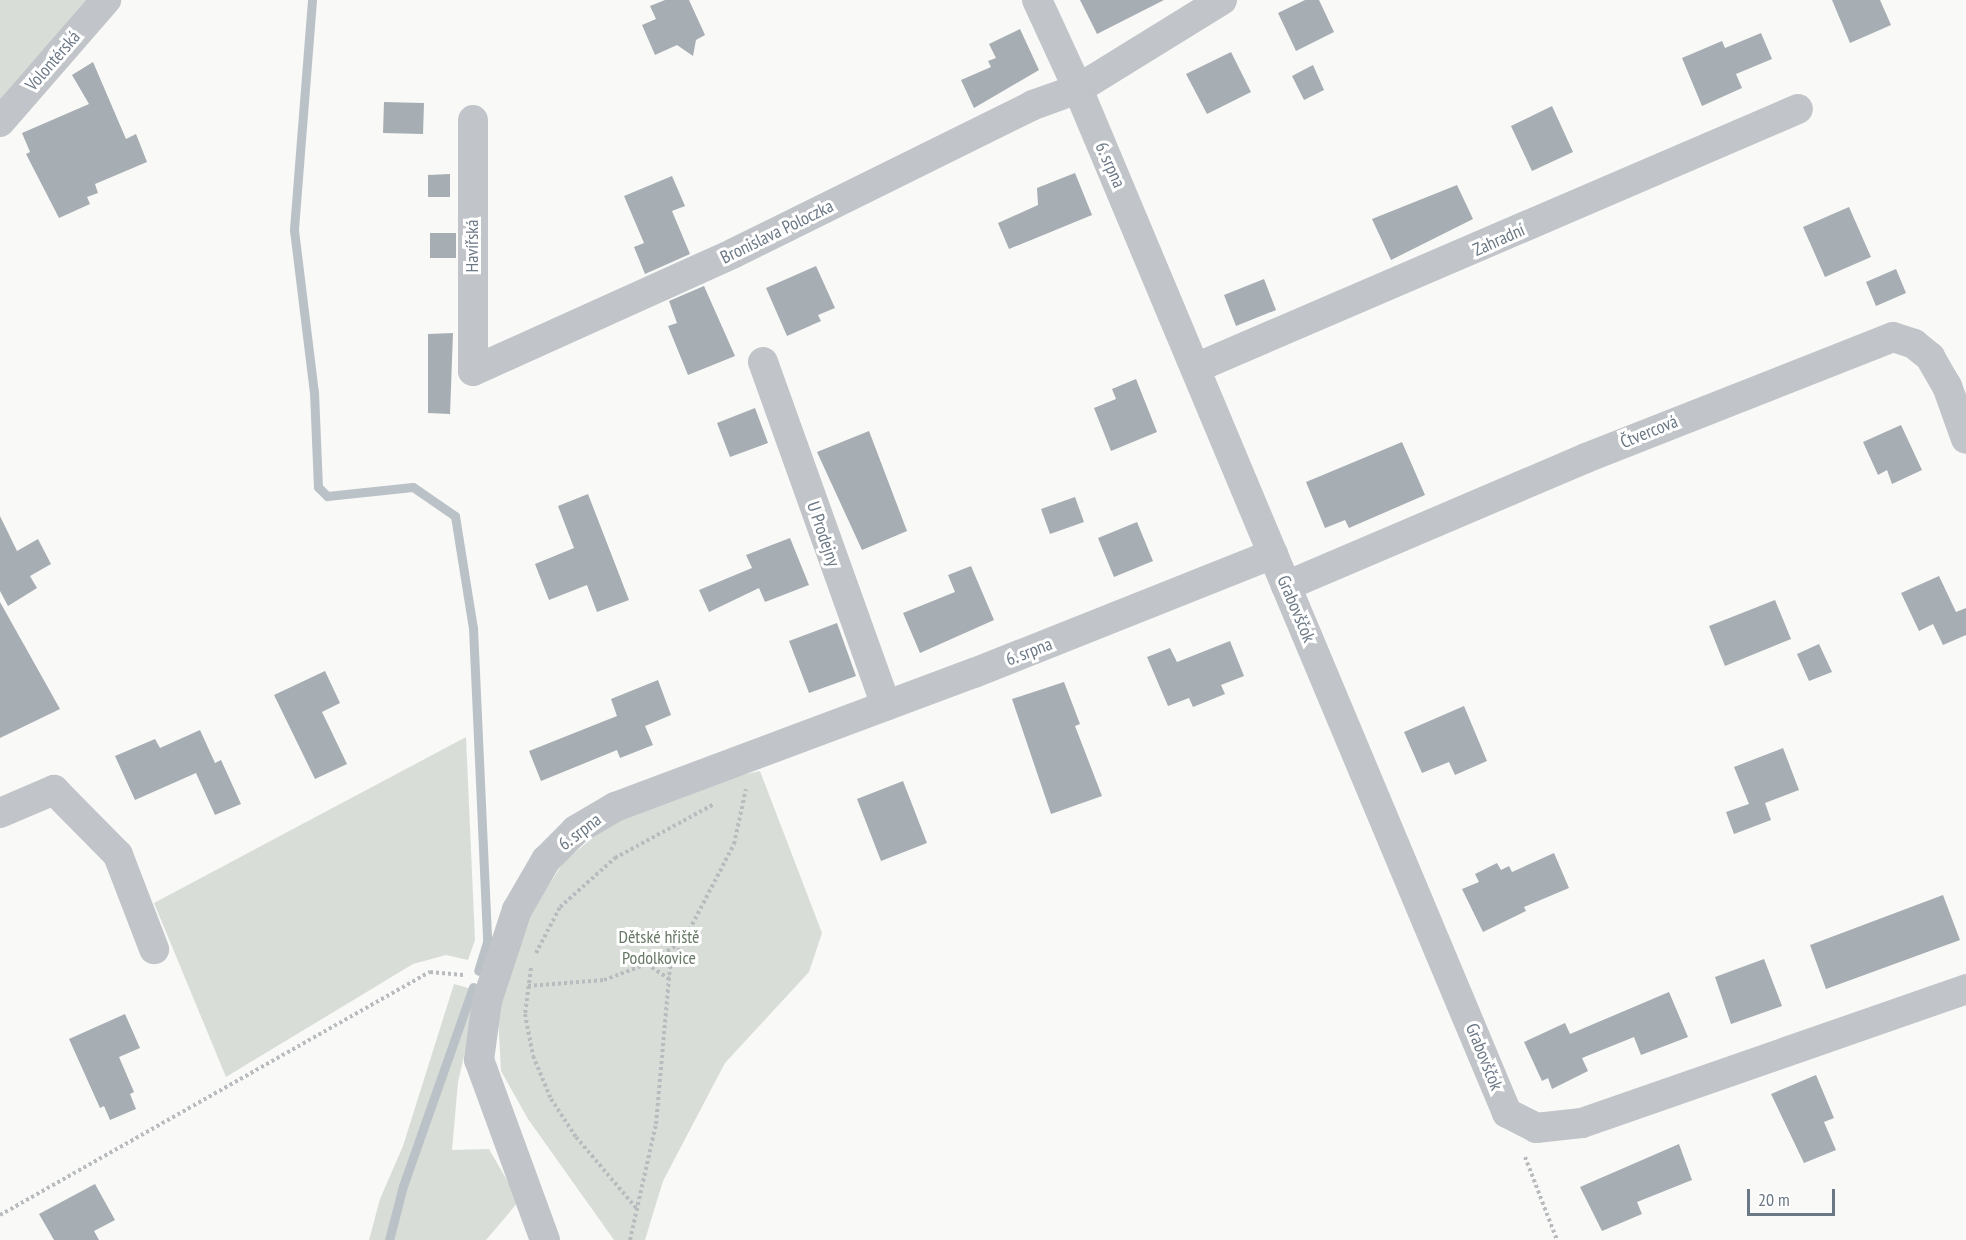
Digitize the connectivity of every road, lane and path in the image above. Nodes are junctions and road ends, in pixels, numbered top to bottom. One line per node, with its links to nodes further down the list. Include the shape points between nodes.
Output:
1 (106, 0): 7 (street, Volontérská)
2 (1037, 0): 4 (street, 6. srpna)
3 (1222, 0): 4 (street)
4 (1078, 89): 9 (street, 6. srpna); 10 (street, Bronislava Poloczka, via 1033,105 696,270)
5 (1798, 109): 9 (street, Zahradní)
6 (473, 120): 10 (street, Havířská)
7 (0, 122)
8 (763, 362): 14 (street, U Prodejny)
9 (1198, 368): 12 (street, 6. srpna)
10 (473, 371)
11 (1966, 440): 13 (street, Čtvercová, via 1947,386 1930,357 1914,344 1893,336 1586,458)
12 (1273, 554): 13 (street, Grabovščok); 14 (street, 6. srpna)
13 (1286, 586): 27 (street, Grabovščok, via 1448,966 1483,1061 1507,1113)
14 (886, 706): 15 (street, 6. srpna)
15 (745, 758): 16 (path); 23 (street, 6. srpna, via 615,807 576,830 546,860 531,884)
16 (746, 793): 17 (path); 20 (path, via 734,844)
17 (737, 796)
18 (718, 802): 25 (path, via 615,858 560,907 532,961)
19 (0, 813): 21 (street, via 54,790 118,855)
20 (682, 942): 22 (path); 24 (path, via 670,967)
21 (154, 949)
22 (647, 964): 24 (path); 25 (path, via 604,980)
23 (493, 978): 25 (path); 29 (path, via 430,972); 30 (street, 6. srpna, via 479,1059)
24 (669, 979): 28 (path, via 657,1124)
25 (529, 986): 28 (path, via 525,1014 533,1056 551,1099 576,1137)
26 (1966, 989): 27 (street, via 1582,1123 1536,1128)
27 (1520, 1120): 32 (path, via 1522,1149)
28 (638, 1210): 31 (path)
29 (0, 1215)
30 (545, 1240)
31 (630, 1240)
32 (1557, 1240)

